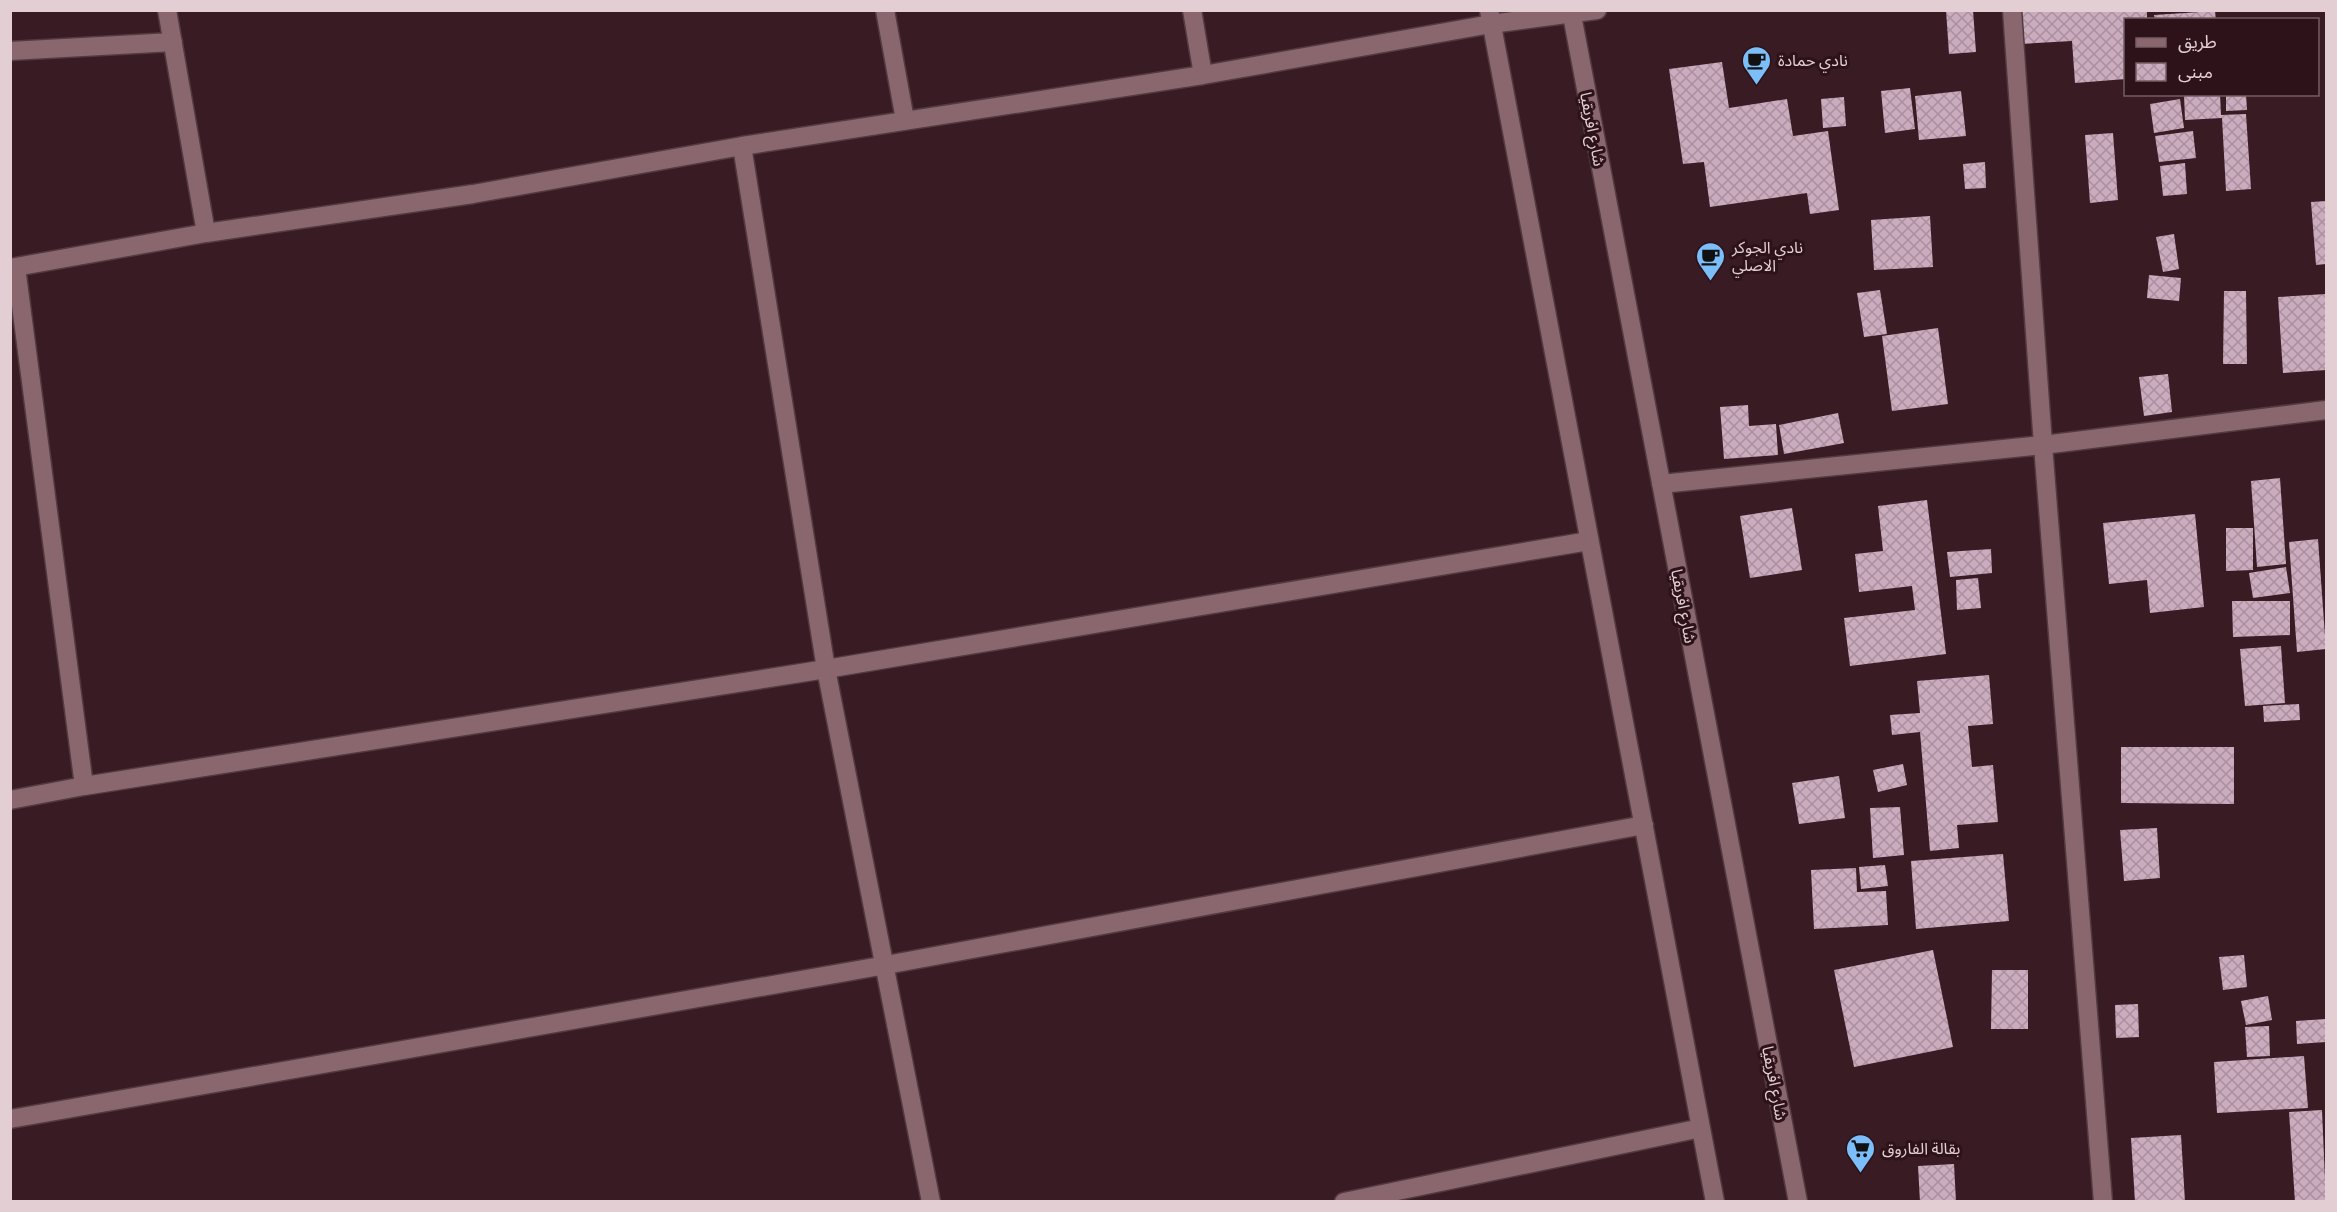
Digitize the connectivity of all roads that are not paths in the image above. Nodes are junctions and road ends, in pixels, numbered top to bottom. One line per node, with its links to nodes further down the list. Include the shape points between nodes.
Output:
1 (167, 10): 8 (street)
2 (885, 10): 11 (street)
3 (1192, 10): 10 (street)
4 (1597, 10): 6 (street)
5 (2012, 10): 16 (street)
6 (1571, 13): 7 (street); 17 (street, شارع افريقيا)
7 (1490, 17): 10 (street); 18 (street)
8 (173, 42): 9 (street); 13 (street)
9 (10, 51)
10 (1203, 75): 11 (street)
11 (905, 120): 12 (street)
12 (742, 146): 13 (street, via 473,194); 19 (street)
13 (206, 233): 14 (street)
14 (13, 267): 20 (street)
15 (2326, 410): 16 (street)
16 (2043, 445): 17 (street); 30 (street)
17 (1661, 484): 29 (street, شارع افريقيا)
18 (1590, 541): 19 (street); 22 (street)
19 (826, 669): 20 (street); 23 (street)
20 (84, 786): 21 (street)
21 (10, 800)
22 (1644, 825): 23 (street); 25 (street)
23 (886, 965): 24 (street); 26 (street)
24 (10, 1119)
25 (1701, 1128): 27 (street); 28 (street)
26 (931, 1202)
27 (1344, 1202)
28 (1715, 1202)
29 (1798, 1202)
30 (2103, 1202)

